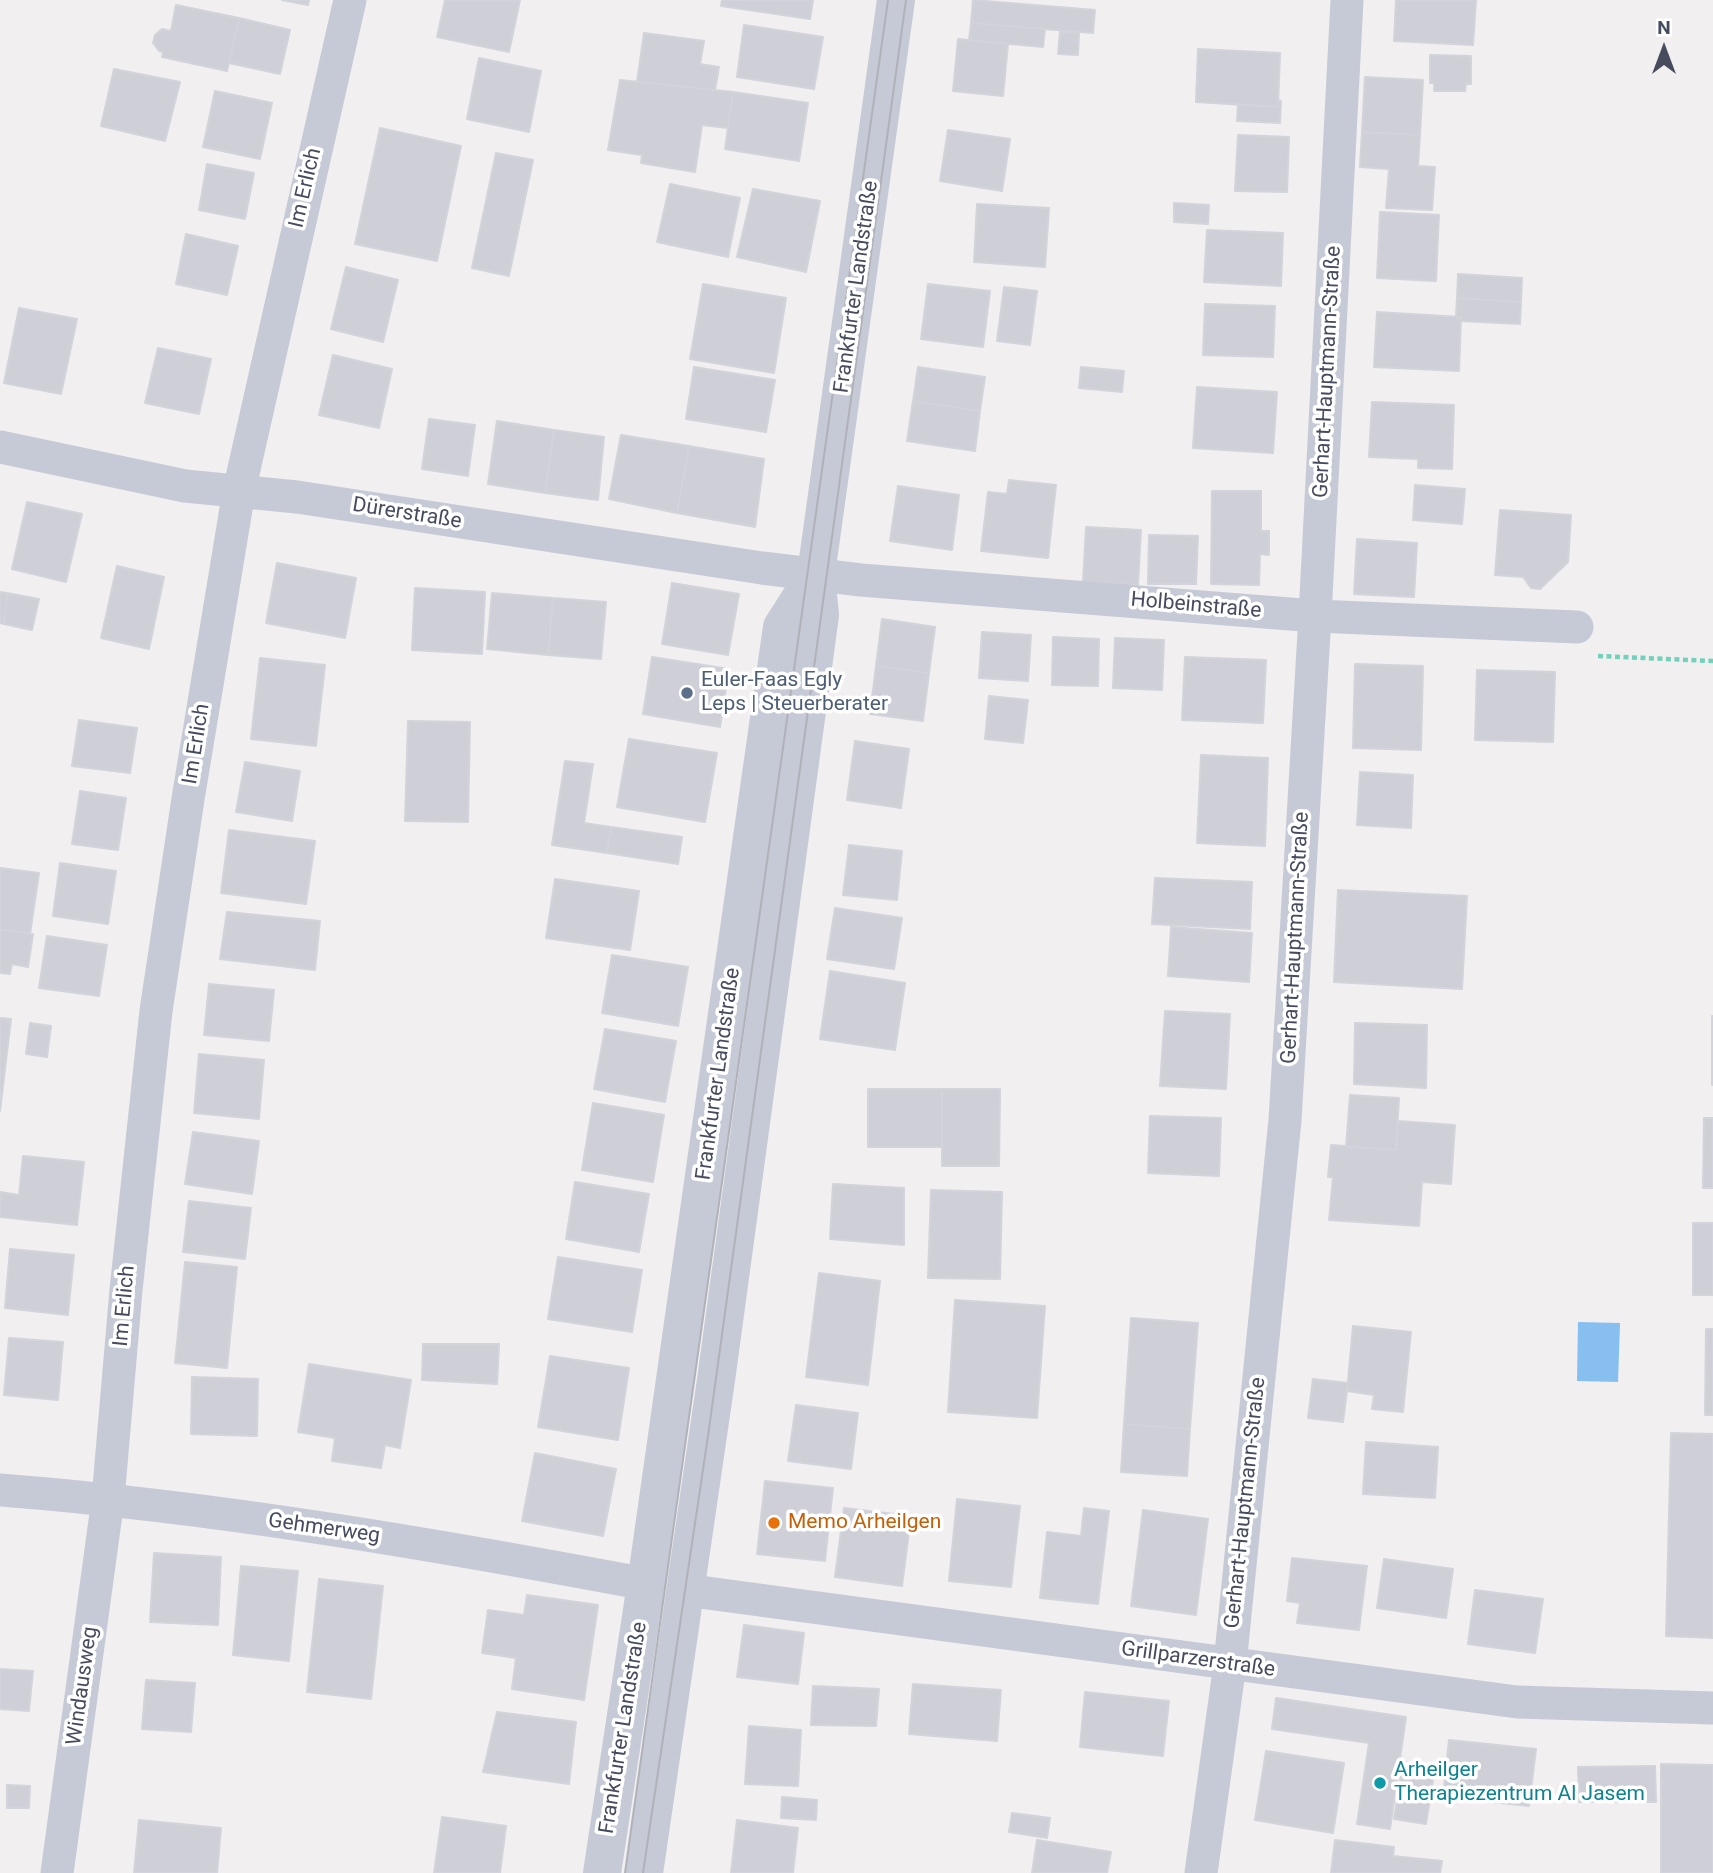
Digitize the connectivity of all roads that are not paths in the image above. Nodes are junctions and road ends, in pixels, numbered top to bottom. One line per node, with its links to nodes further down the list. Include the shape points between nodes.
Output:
1 (350, 0): 5 (street, Im Erlich)
2 (896, 0): 6 (street, Frankfurter Landstraße)
3 (1348, 0): 7 (street, Gerhart-Hauptmann-Straße)
4 (0, 447): 5 (street, Dürerstraße, via 185,486)
5 (239, 491): 6 (street, Dürerstraße); 10 (street, Im Erlich, via 156,1011)
6 (816, 574): 7 (street, Holbeinstraße); 11 (street, Frankfurter Landstraße, via 782,626); 12 (street, Frankfurter Landstraße, via 820,615)
7 (1315, 616): 8 (street, Holbeinstraße); 13 (street, Gerhart-Hauptmann-Straße, via 1285,1120)
8 (1577, 627)
9 (0, 1490): 10 (street, Gehmerweg)
10 (108, 1499): 11 (street, Gehmerweg, via 367,1535); 15 (street, Windausweg)
11 (646, 1584): 12 (street); 16 (street, Frankfurter Landstraße)
12 (685, 1590): 13 (street, Grillparzerstraße); 17 (street, Frankfurter Landstraße)
13 (1230, 1664): 14 (street, Grillparzerstraße, via 1517,1702); 18 (street, Gerhart-Hauptmann-Straße)
14 (1713, 1708)
15 (57, 1873)
16 (602, 1873)
17 (643, 1873)
18 (1201, 1873)

